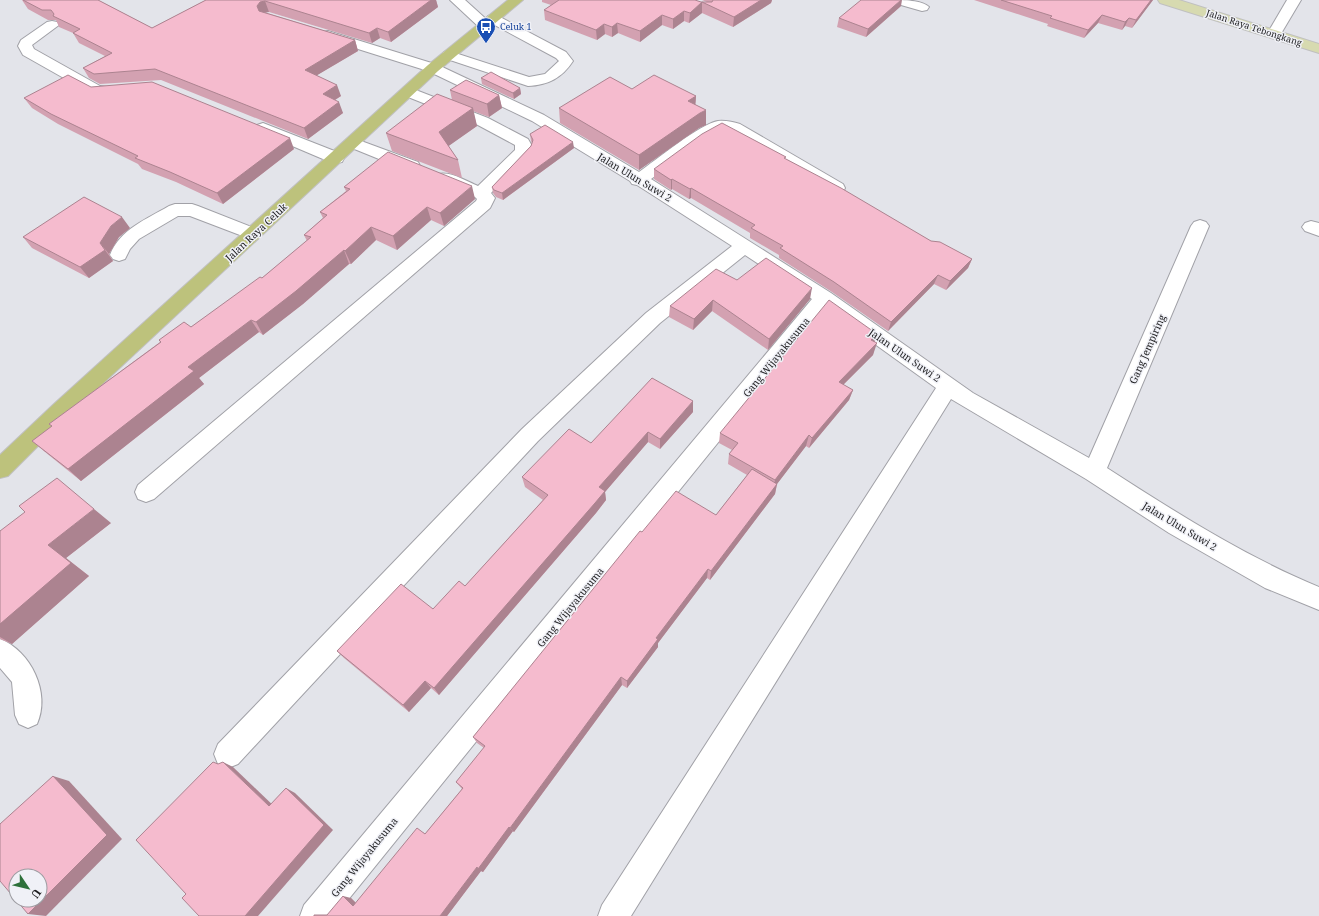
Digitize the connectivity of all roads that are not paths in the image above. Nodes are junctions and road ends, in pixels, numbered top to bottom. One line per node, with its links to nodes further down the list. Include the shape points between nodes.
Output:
1 (457, 0): 7 (street)
2 (516, 0): 7 (highway, Jalan Raya Celuk)
3 (899, 0): 6 (street)
4 (1165, 0): 10 (main road, Jalan Raya Tebongkang)
5 (1294, 0): 10 (street)
6 (922, 7)
7 (489, 22): 12 (highway, Jalan Raya Celuk); 12 (street, via 561,55 566,61 562,68 548,78 539,82 528,82)
8 (52, 26): 14 (street, via 26,43 24,46 28,52 97,91)
9 (313, 31): 13 (street, Jalan Ulun Suwi 2)
10 (1274, 34): 11 (main road, Jalan Raya Tebongkang)
11 (1319, 49)
12 (449, 55): 13 (highway, Jalan Raya Celuk)
13 (433, 68): 15 (highway, Jalan Raya Celuk); 19 (street, Jalan Ulun Suwi 2, via 538,118)
14 (123, 89)
15 (408, 92): 17 (highway, Jalan Raya Celuk); 20 (street, via 482,121 522,142 523,152)
16 (248, 122): 18 (street)
17 (353, 143): 18 (highway, Jalan Raya Celuk); 20 (street)
18 (336, 158): 23 (highway, Jalan Raya Celuk)
19 (638, 180): 21 (street, via 706,132 724,124 734,126); 24 (street, Jalan Ulun Suwi 2)
20 (481, 193): 30 (street, via 486,198 484,204)
21 (847, 194)
22 (1200, 226): 29 (street, Gang Jempiring)
23 (247, 231): 25 (street, via 192,210 175,210 133,235 122,247); 28 (highway, Jalan Raya Celuk)
24 (744, 246): 26 (street, Jalan Ulun Suwi 2); 34 (street, via 653,318 530,435)
25 (119, 255)
26 (824, 298): 27 (street, Jalan Ulun Suwi 2); 35 (street, Gang Wijayakusuma)
27 (948, 386): 29 (street, Jalan Ulun Suwi 2, via 966,399); 36 (street)
28 (0, 469)
29 (1094, 472): 31 (street, Jalan Ulun Suwi 2, via 1177,526 1274,580)
30 (146, 492)
31 (1319, 599)
32 (0, 651): 33 (street, via 24,676 28,689)
33 (28, 715)
34 (228, 754)
35 (315, 916)
36 (613, 916)

